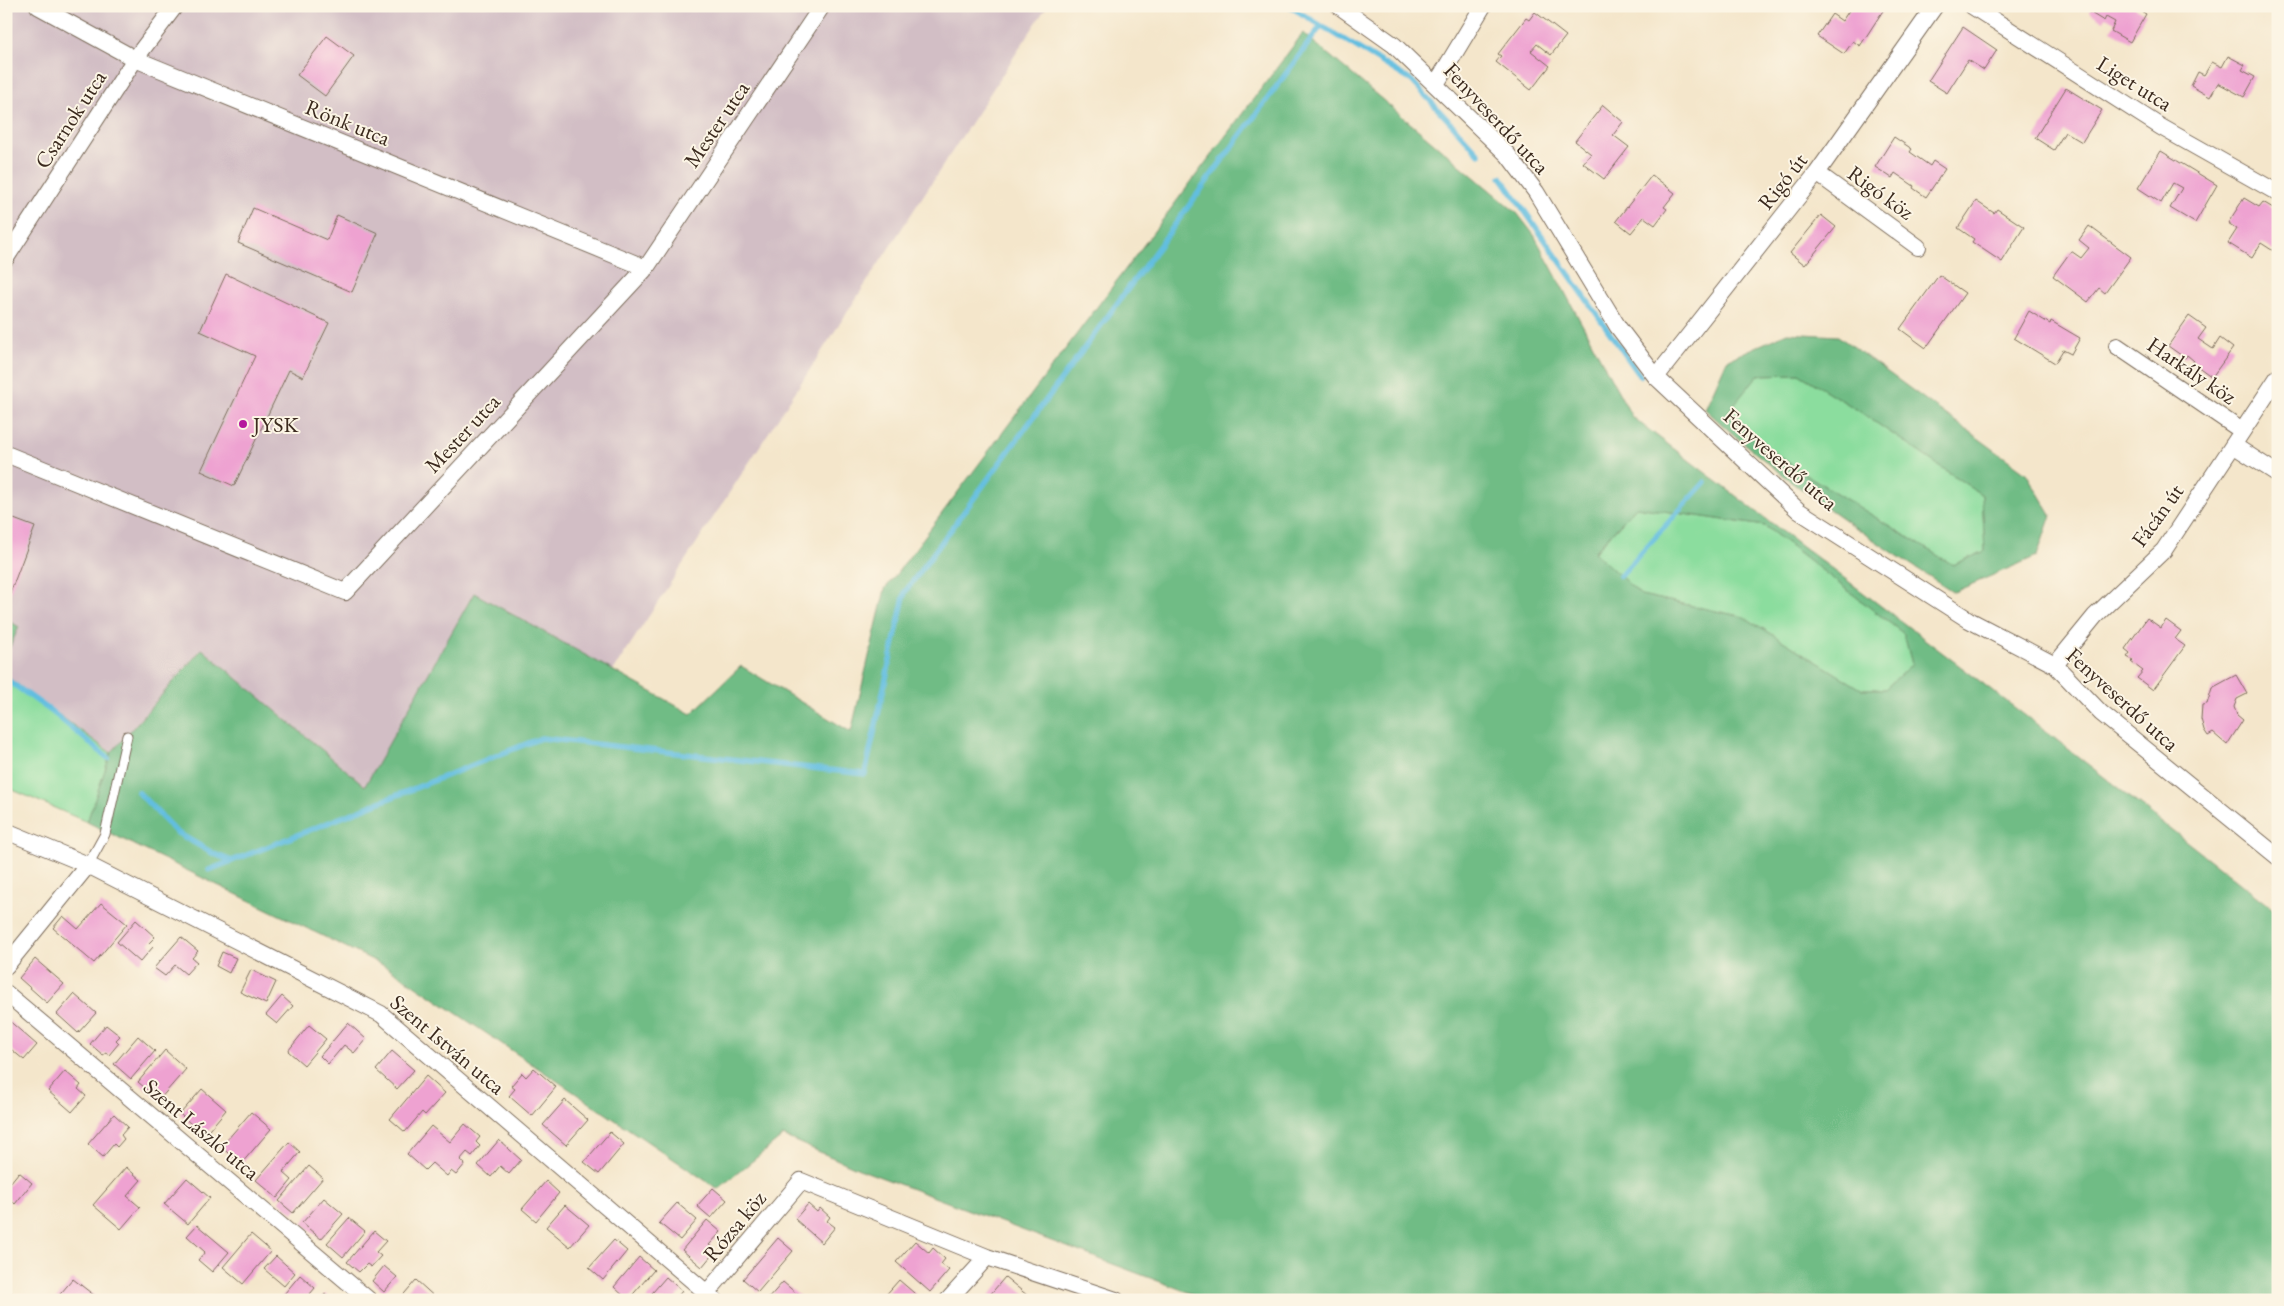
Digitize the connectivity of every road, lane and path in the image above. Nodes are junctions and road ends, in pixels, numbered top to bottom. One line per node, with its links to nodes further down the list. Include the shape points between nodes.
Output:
1 (38, 6): 8 (street, Rönk utca)
2 (175, 6): 8 (street, Csarnok utca)
3 (822, 6): 14 (street, Mester utca)
4 (1338, 6): 9 (street, Fenyveserdő utca, via 1394,45)
5 (1483, 6): 9 (street)
6 (1935, 6): 10 (street, Rigó út)
7 (1972, 6): 11 (street, Liget utca, via 2162,127)
8 (135, 59): 13 (street, Csarnok utca); 14 (street, Rönk utca)
9 (1436, 84): 17 (street, Fenyveserdő utca, via 1508,155 1536,192 1618,327)
10 (1817, 173): 12 (street, Rigó köz); 17 (street, Rigó út)
11 (2278, 193)
12 (1918, 247)
13 (6, 258)
14 (646, 268): 19 (street, Mester utca, via 345,592)
15 (2117, 346): 18 (street, Harkály köz)
16 (2278, 376): 18 (street, Fácán út)
17 (1656, 377): 21 (street, Fenyveserdő utca, via 1799,511 1969,620)
18 (2238, 438): 20 (street, Harkály köz); 21 (street, Fácán út, via 2164,550 2095,616)
19 (6, 454)
20 (2278, 474)
21 (2055, 665): 24 (street, Fenyveserdő utca, via 2101,713)
22 (127, 736): 25 (lane, via 105,834)
23 (6, 831): 25 (street, Szent István utca)
24 (2278, 857)
25 (88, 866): 26 (street); 29 (street, Szent István utca, via 381,1014)
26 (6, 966)
27 (6, 993): 30 (street, Szent László utca)
28 (987, 1257): 29 (street, Rózsa köz, via 801,1181); 31 (street); 32 (street)
29 (708, 1298)
30 (370, 1300)
31 (948, 1300)
32 (1116, 1300)

